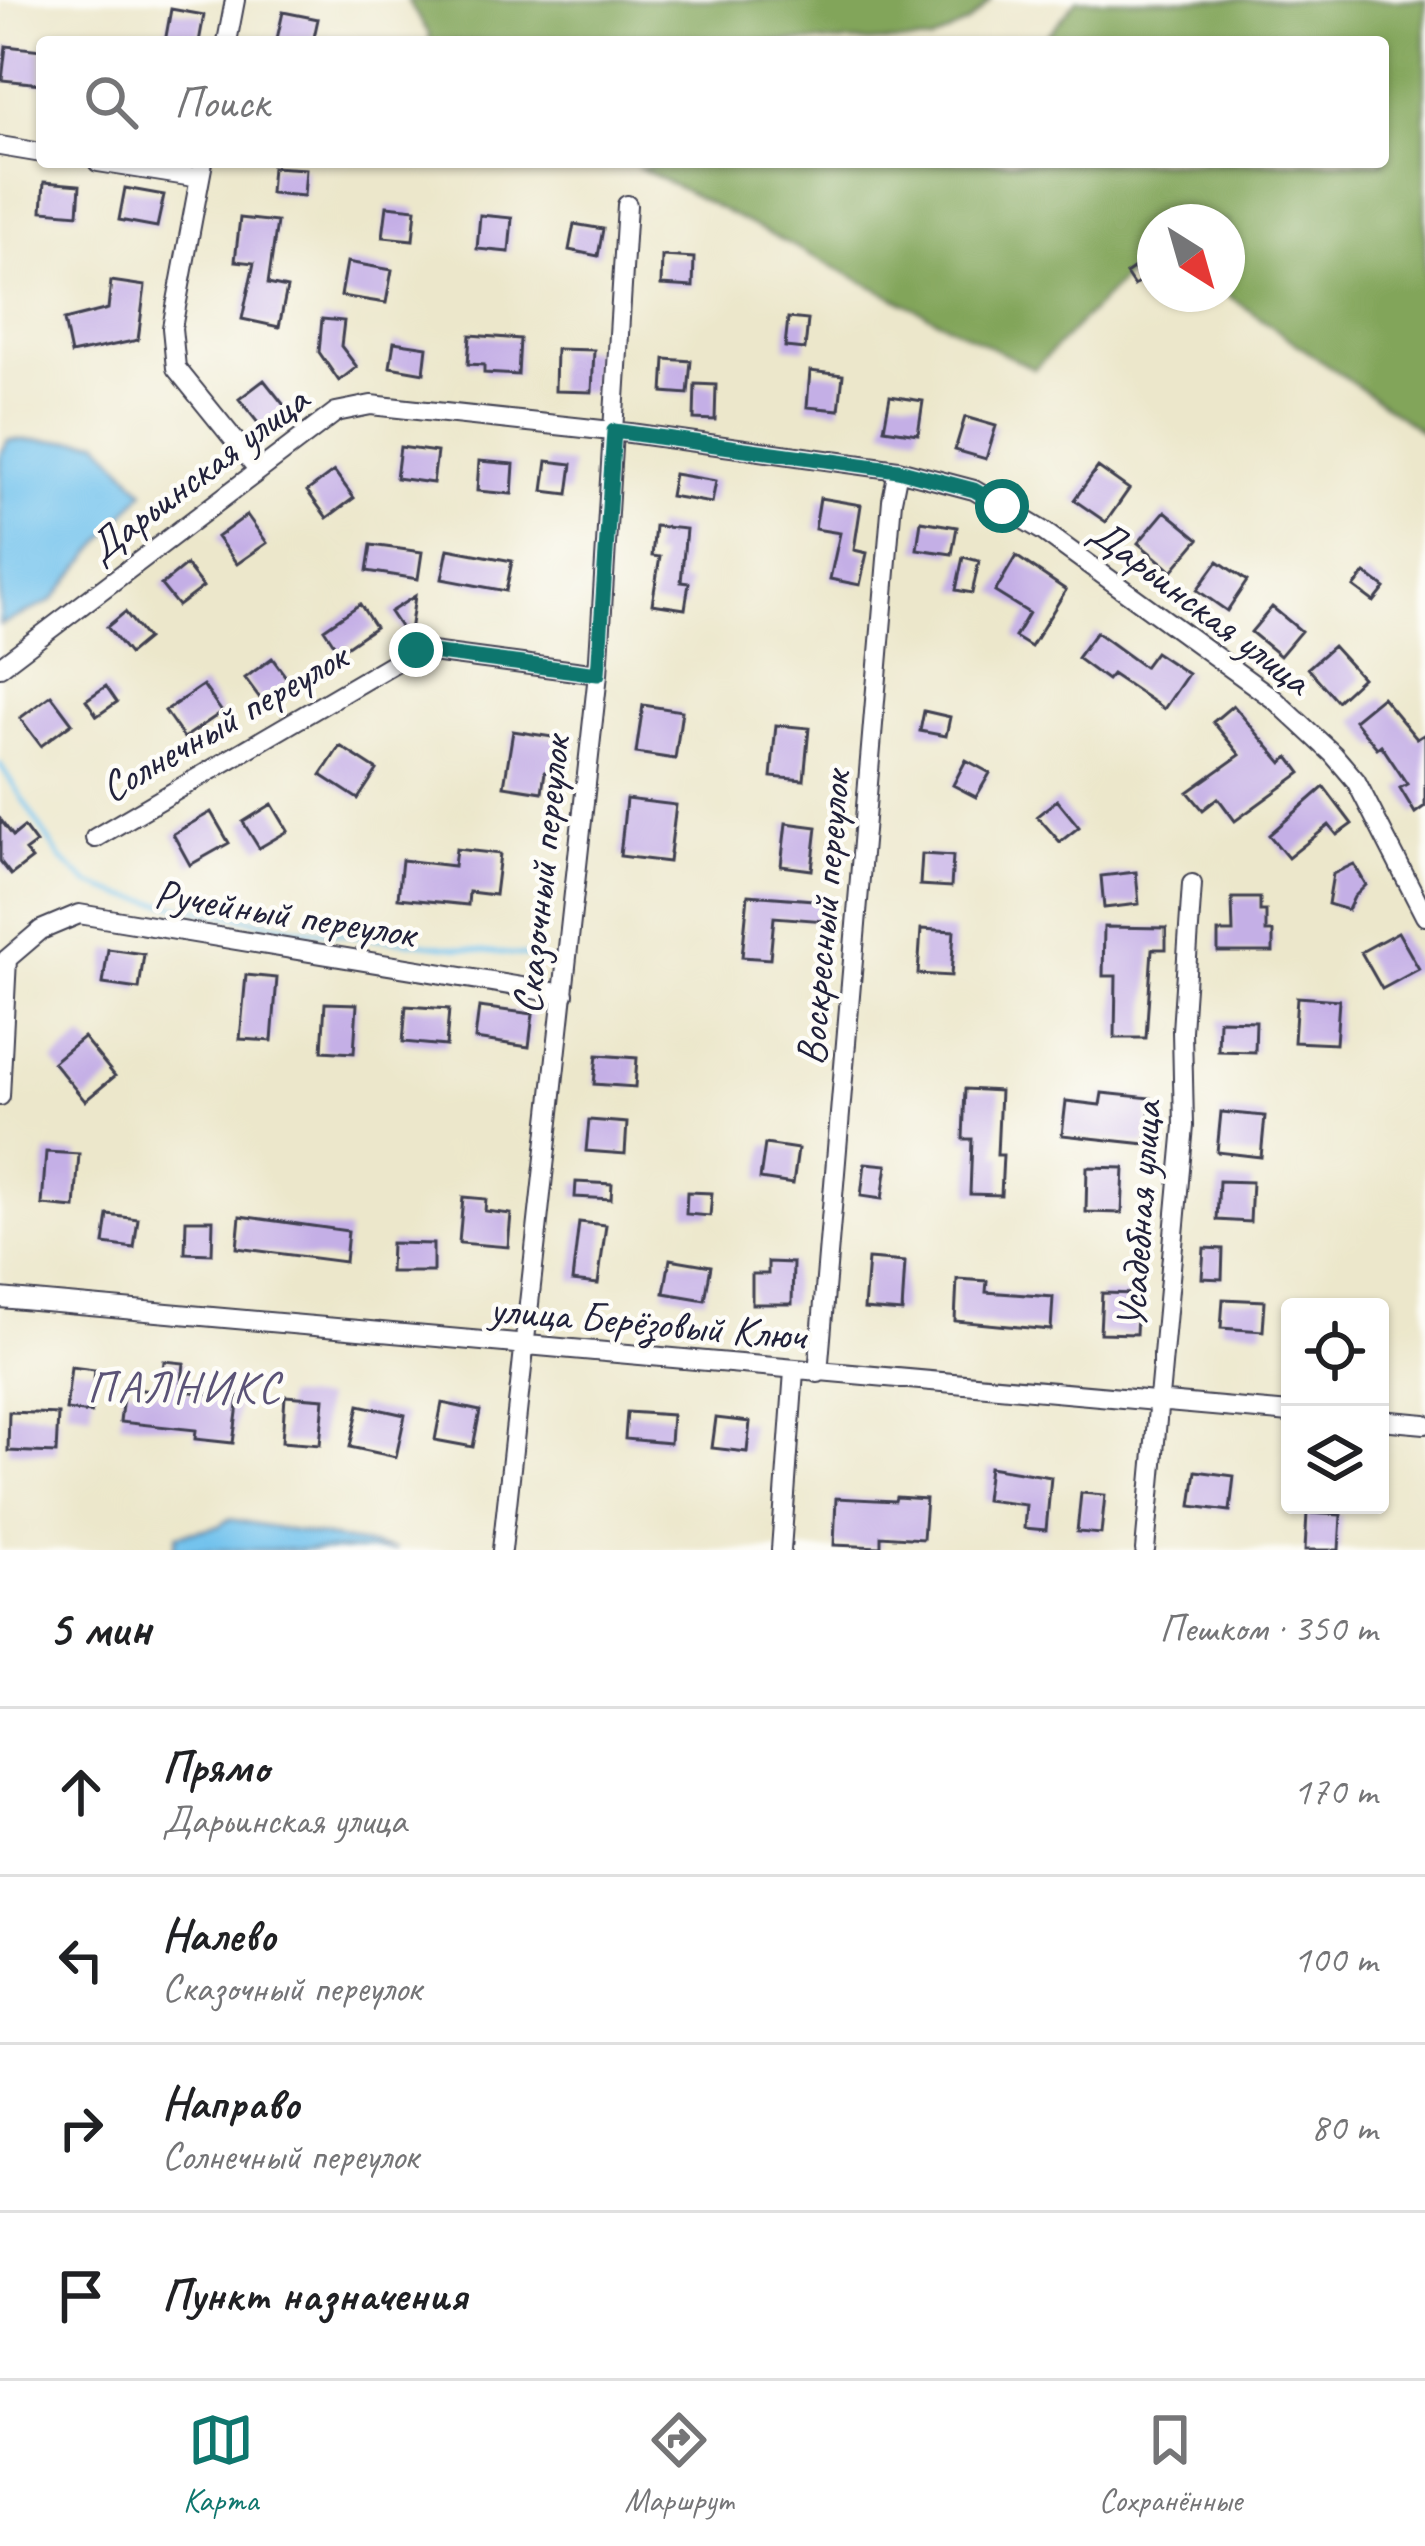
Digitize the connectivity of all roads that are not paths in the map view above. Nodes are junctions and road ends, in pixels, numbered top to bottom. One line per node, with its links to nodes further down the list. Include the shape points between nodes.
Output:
1 (235, 0): 2 (street)
2 (228, 36)
3 (0, 146): 4 (street)
4 (36, 152)
5 (201, 170): 8 (street, via 172,328 176,368)
6 (628, 205): 7 (street, Сказочный переулок)
7 (614, 431): 8 (street, Дарьинская улица, via 371,405 335,412); 9 (street, Дарьинская улица); 11 (street, Сказочный переулок)
8 (257, 468): 10 (street, Дарьинская улица)
9 (898, 470): 14 (street, Дарьинская улица, via 974,490 1043,531 1274,700 1356,781); 21 (street, Воскресный переулок)
10 (0, 668)
11 (598, 674): 12 (street, Солнечный переулок, via 416,650); 16 (street, Сказочный переулок)
12 (95, 838)
13 (1192, 884): 22 (street, Усадебная улица, via 1184,1126)
14 (1425, 916)
15 (3, 959): 16 (street, Ручейный переулок, via 40,929 79,914); 17 (street)
16 (564, 994): 19 (street, Сказочный переулок)
17 (0, 1096)
18 (0, 1298): 19 (street, улица Берёзовый Ключ)
19 (522, 1346): 20 (street, улица Берёзовый Ключ); 26 (street, Сказочный переулок)
20 (794, 1371): 21 (street, улица Берёзовый Ключ); 27 (street)
21 (818, 1373): 22 (street, улица Берёзовый Ключ)
22 (1160, 1402): 23 (street, улица Берёзовый Ключ); 28 (street, Усадебная улица)
23 (1281, 1412)
24 (1389, 1421): 25 (street)
25 (1425, 1424)
26 (502, 1550)
27 (782, 1550)
28 (1145, 1550)

